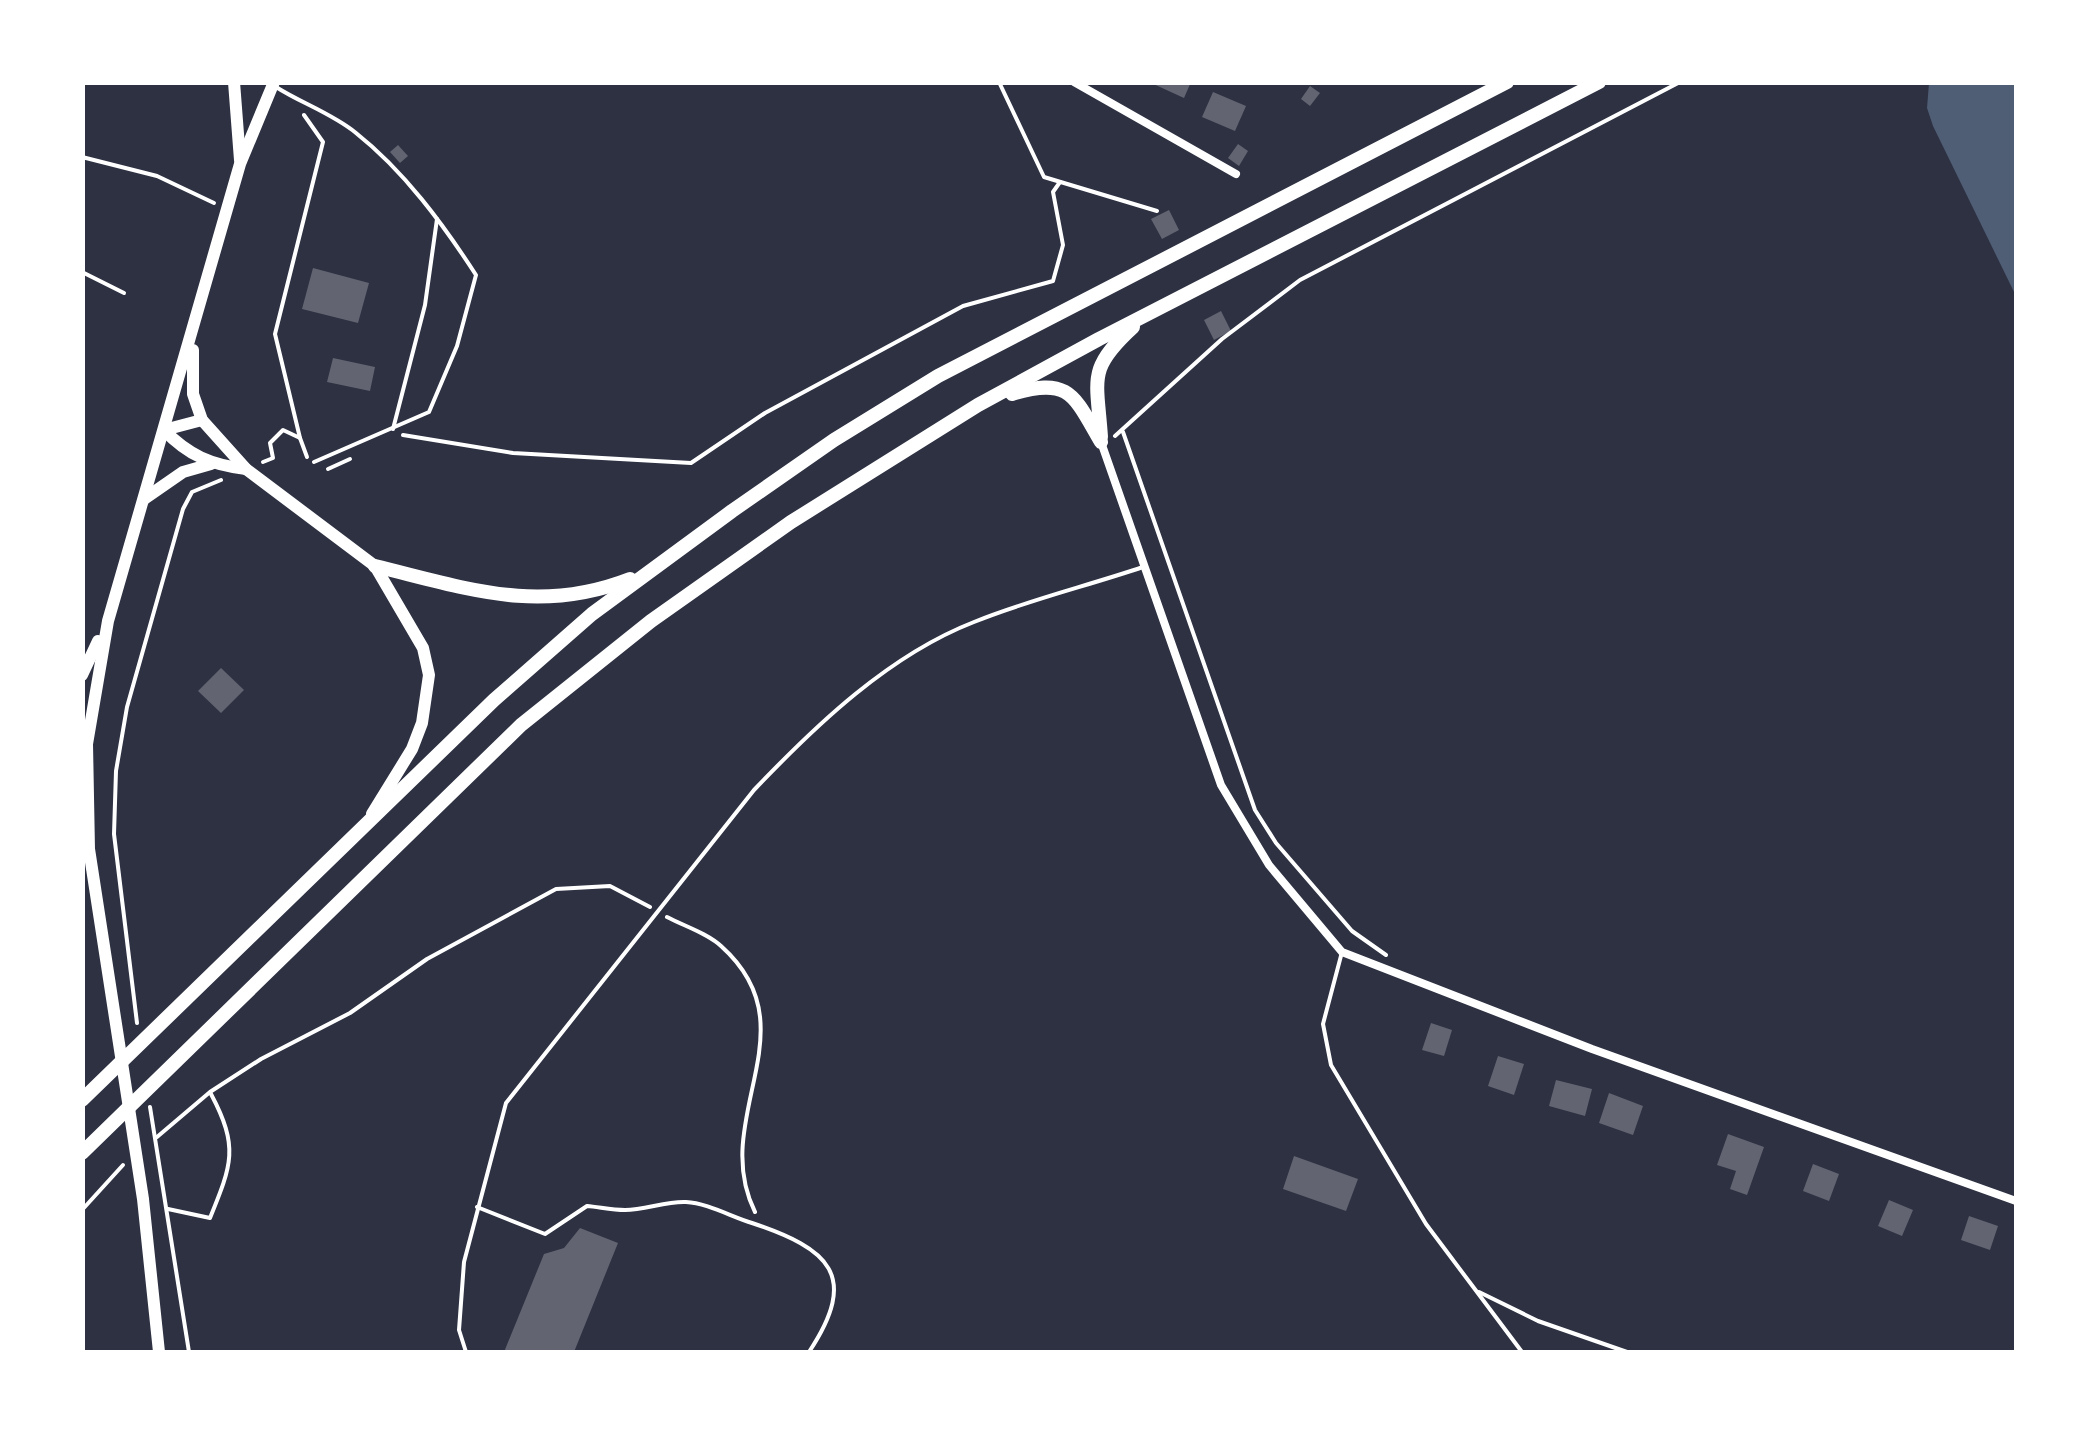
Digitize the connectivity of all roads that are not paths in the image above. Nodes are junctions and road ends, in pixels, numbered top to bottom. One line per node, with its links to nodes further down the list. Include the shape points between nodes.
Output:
1 (234, 82): 6 (main road)
2 (1074, 82): 7 (street)
3 (1507, 82): 22 (highway, via 938,376)
4 (1600, 82): 9 (highway)
5 (274, 84): 6 (main road); 8 (lane, via 353,130)
6 (240, 164): 10 (main road)
7 (1236, 174)
8 (437, 219): 14 (lane); 14 (lane, via 476,275 458,346 430,412)
9 (1147, 315): 11 (highway); 15 (highway, via 1103,354 1097,381)
10 (192, 338): 12 (main road, via 193,394); 13 (main road)
11 (978, 405): 15 (highway, via 1060,386); 28 (highway, via 790,522 572,680)
12 (202, 420): 13 (main road); 18 (main road)
13 (164, 430): 17 (main road); 19 (main road)
14 (394, 432): 16 (lane)
15 (1102, 442): 21 (street)
16 (314, 462)
17 (211, 464): 18 (main road); 19 (main road, via 183,472)
18 (246, 470): 20 (main road)
19 (144, 498): 23 (main road)
20 (375, 566): 22 (highway, via 489,596 534,599 565,597); 25 (main road, via 423,648 429,675 412,749)
21 (1147, 566): 26 (street, via 1230,801 1269,865); 30 (lane, via 972,622 904,659 780,762 506,1103)
22 (645, 573): 25 (highway, via 494,700)
23 (108, 620): 24 (main road); 32 (main road, via 85,786 89,849)
24 (82, 675)
25 (369, 819): 27 (highway)
26 (1342, 952): 29 (street); 31 (lane, via 1322,1024 1332,1065 1426,1224)
27 (82, 1100)
28 (82, 1152)
29 (2016, 1201)
30 (477, 1207): 33 (lane, via 459,1330); 34 (lane, via 545,1234 587,1206 626,1210 688,1202 776,1231 820,1253 834,1277 834,1301)
31 (1475, 1290): 35 (lane); 36 (lane, via 1538,1321)
32 (160, 1352)
33 (466, 1352)
34 (808, 1352)
35 (1522, 1352)
36 (1628, 1352)

